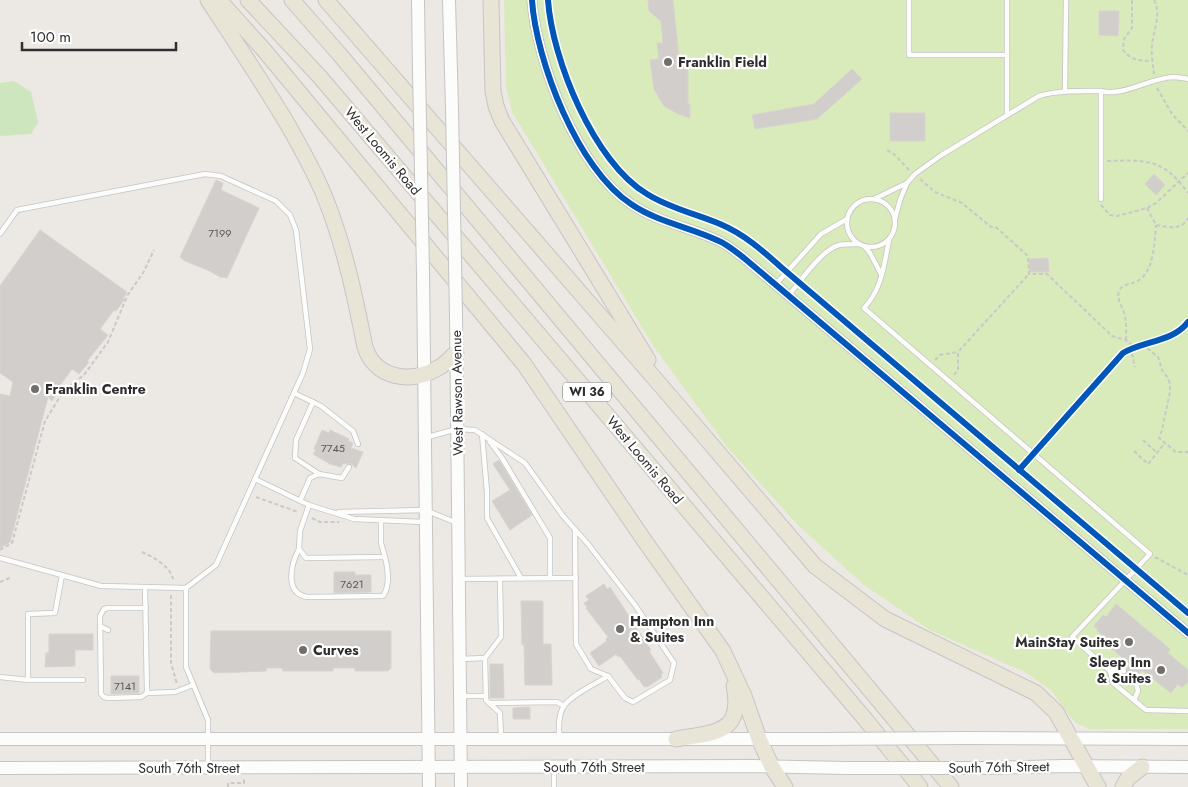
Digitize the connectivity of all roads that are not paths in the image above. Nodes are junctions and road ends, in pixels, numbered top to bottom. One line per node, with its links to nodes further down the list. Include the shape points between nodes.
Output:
1 (208, 0): 31 (main road, via 273,100 320,184 353,283 368,357 386,373 412,378)
2 (219, 0): 65 (main road, via 524,364)
3 (248, 0): 106 (main road, West Loomis Road / WI 36, via 320,77)
4 (292, 0): 107 (main road, West Loomis Road / WI 36)
5 (326, 0): 33 (main road)
6 (418, 0): 31 (main road, bridge)
7 (449, 0): 30 (main road, West Rawson Avenue, bridge)
8 (491, 0): 33 (main road, via 493,91 499,113)
9 (532, 0): 28 (street, via 540,46 552,86 579,142 602,178 630,204 721,242)
10 (909, 0): 13 (lane, via 908,55)
11 (1007, 0): 13 (lane)
12 (1066, 0): 15 (lane)
13 (1007, 55): 17 (lane)
14 (1188, 79): 16 (lane, via 1156,80 1109,94)
15 (1065, 91): 16 (lane); 17 (lane, via 1039,96)
16 (1101, 91): 20 (lane)
17 (1007, 115): 18 (lane, via 925,166)
18 (907, 183): 19 (lane); 22 (lane)
19 (874, 199): 21 (lane, via 854,206); 22 (lane, via 888,206)
20 (1101, 200)
21 (847, 219): 25 (lane, via 849,234); 28 (lane, via 821,234)
22 (895, 219): 24 (lane)
23 (0, 234): 32 (lane, via 17,210 204,174 221,176 276,201 290,215 296,230 310,349)
24 (888, 240): 26 (lane, via 873,248); 27 (lane)
25 (859, 244): 26 (lane); 29 (lane, via 830,249)
26 (864, 247): 27 (lane)
27 (881, 274): 58 (lane, via 876,294 864,308 1150,554)
28 (776, 284): 29 (street)
29 (789, 295): 58 (street)
30 (456, 353): 31 (main road, via 440,368); 35 (main road, West Rawson Avenue)
31 (423, 375): 37 (main road)
32 (294, 392): 34 (lane); 41 (lane)
33 (669, 395): 91 (main road, via 815,566 885,619 1036,693 1056,712)
34 (313, 402): 38 (lane, via 353,430); 40 (lane, via 296,440 295,458)
35 (457, 429): 36 (lane, via 475,430); 37 (lane); 47 (main road, West Rawson Avenue)
36 (484, 436): 48 (lane, via 525,463); 53 (lane, via 487,518); 54 (lane, via 502,458 550,538)
37 (424, 438): 45 (main road)
38 (358, 444)
39 (349, 467): 40 (lane, via 342,478)
40 (319, 474): 42 (lane, via 310,478)
41 (256, 480): 42 (lane); 60 (lane, via 216,565)
42 (300, 501): 43 (lane)
43 (309, 505): 44 (lane); 49 (lane, via 300,530)
44 (336, 512): 45 (lane); 46 (lane)
45 (425, 516): 46 (lane); 47 (lane); 83 (main road)
46 (381, 521): 50 (lane)
47 (458, 524): 56 (main road, West Rawson Avenue)
48 (575, 529): 55 (lane); 70 (lane, via 635,604 674,663 670,680 633,702 625,698)
49 (299, 549): 50 (lane, via 306,558); 50 (lane, via 292,562 292,584 295,593 306,597 383,596 387,580)
50 (385, 557)
51 (0, 558): 52 (lane)
52 (62, 575): 59 (lane, via 101,586); 73 (lane, via 55,613 28,614)
53 (521, 578): 54 (lane); 57 (lane)
54 (550, 578): 55 (lane)
55 (576, 578): 70 (lane, via 576,644 591,669)
56 (459, 579): 57 (lane); 67 (main road, West Rawson Avenue)
57 (500, 579): 66 (lane, via 501,637)
58 (1126, 582): 64 (street); 68 (lane, via 1072,637)
59 (146, 587): 60 (lane); 61 (lane)
60 (186, 588): 75 (lane, via 186,667)
61 (146, 608): 62 (lane, via 104,609); 76 (lane)
62 (100, 626): 63 (lane); 76 (lane, via 101,694 108,698 141,698)
63 (108, 630)
64 (1188, 633)
65 (722, 651): 89 (main road, via 732,676 736,702 733,717 729,724 718,730); 90 (main road, via 744,696)
66 (484, 658): 67 (lane); 78 (lane)
67 (460, 659): 77 (main road, West Rawson Avenue)
68 (1110, 671): 69 (lane); 79 (lane, via 1113,682)
69 (1124, 671)
70 (608, 676): 81 (lane)
71 (0, 677): 73 (lane)
72 (1135, 679): 79 (lane, via 1138,691)
73 (28, 680): 74 (lane)
74 (83, 680)
75 (193, 685): 76 (lane, via 176,692); 85 (lane, via 208,720)
76 (147, 693)
77 (460, 696): 78 (lane); 86 (main road, West Rawson Avenue)
78 (486, 696): 80 (lane)
79 (1134, 700): 82 (lane, via 1146,710)
80 (489, 703): 81 (lane, via 557,702); 87 (lane, via 500,713)
81 (564, 706): 88 (lane)
82 (1188, 711)
83 (428, 738): 85 (main road, South 76th Street); 86 (main road, South 76th Street); 94 (main road)
84 (0, 739): 85 (main road, South 76th Street)
85 (208, 739): 101 (lane)
86 (460, 739): 87 (main road, South 76th Street); 95 (main road, West Rawson Avenue)
87 (501, 739): 88 (main road, South 76th Street)
88 (559, 739): 89 (main road, South 76th Street)
89 (676, 739): 90 (main road, South 76th Street)
90 (758, 739): 91 (main road, South 76th Street, bridge); 97 (main road)
91 (1072, 739): 92 (main road, South 76th Street); 93 (main road)
92 (1188, 739)
93 (1087, 766): 97 (main road, South 76th Street, bridge); 98 (main road, South 76th Street); 108 (main road)
94 (429, 767): 95 (main road, South 76th Street); 101 (main road, South 76th Street); 102 (main road)
95 (461, 767): 96 (main road, South 76th Street); 103 (main road, West Rawson Avenue)
96 (554, 767): 97 (main road, South 76th Street); 104 (lane)
97 (772, 767): 105 (main road)
98 (1142, 767): 99 (main road, South 76th Street); 109 (main road, via 1128,778)
99 (1188, 767)
100 (0, 768): 101 (main road, South 76th Street)
101 (208, 768)
102 (429, 787)
103 (461, 787)
104 (554, 787)
105 (786, 787)
106 (920, 787)
107 (951, 787)
108 (1098, 787)
109 (1123, 787)

